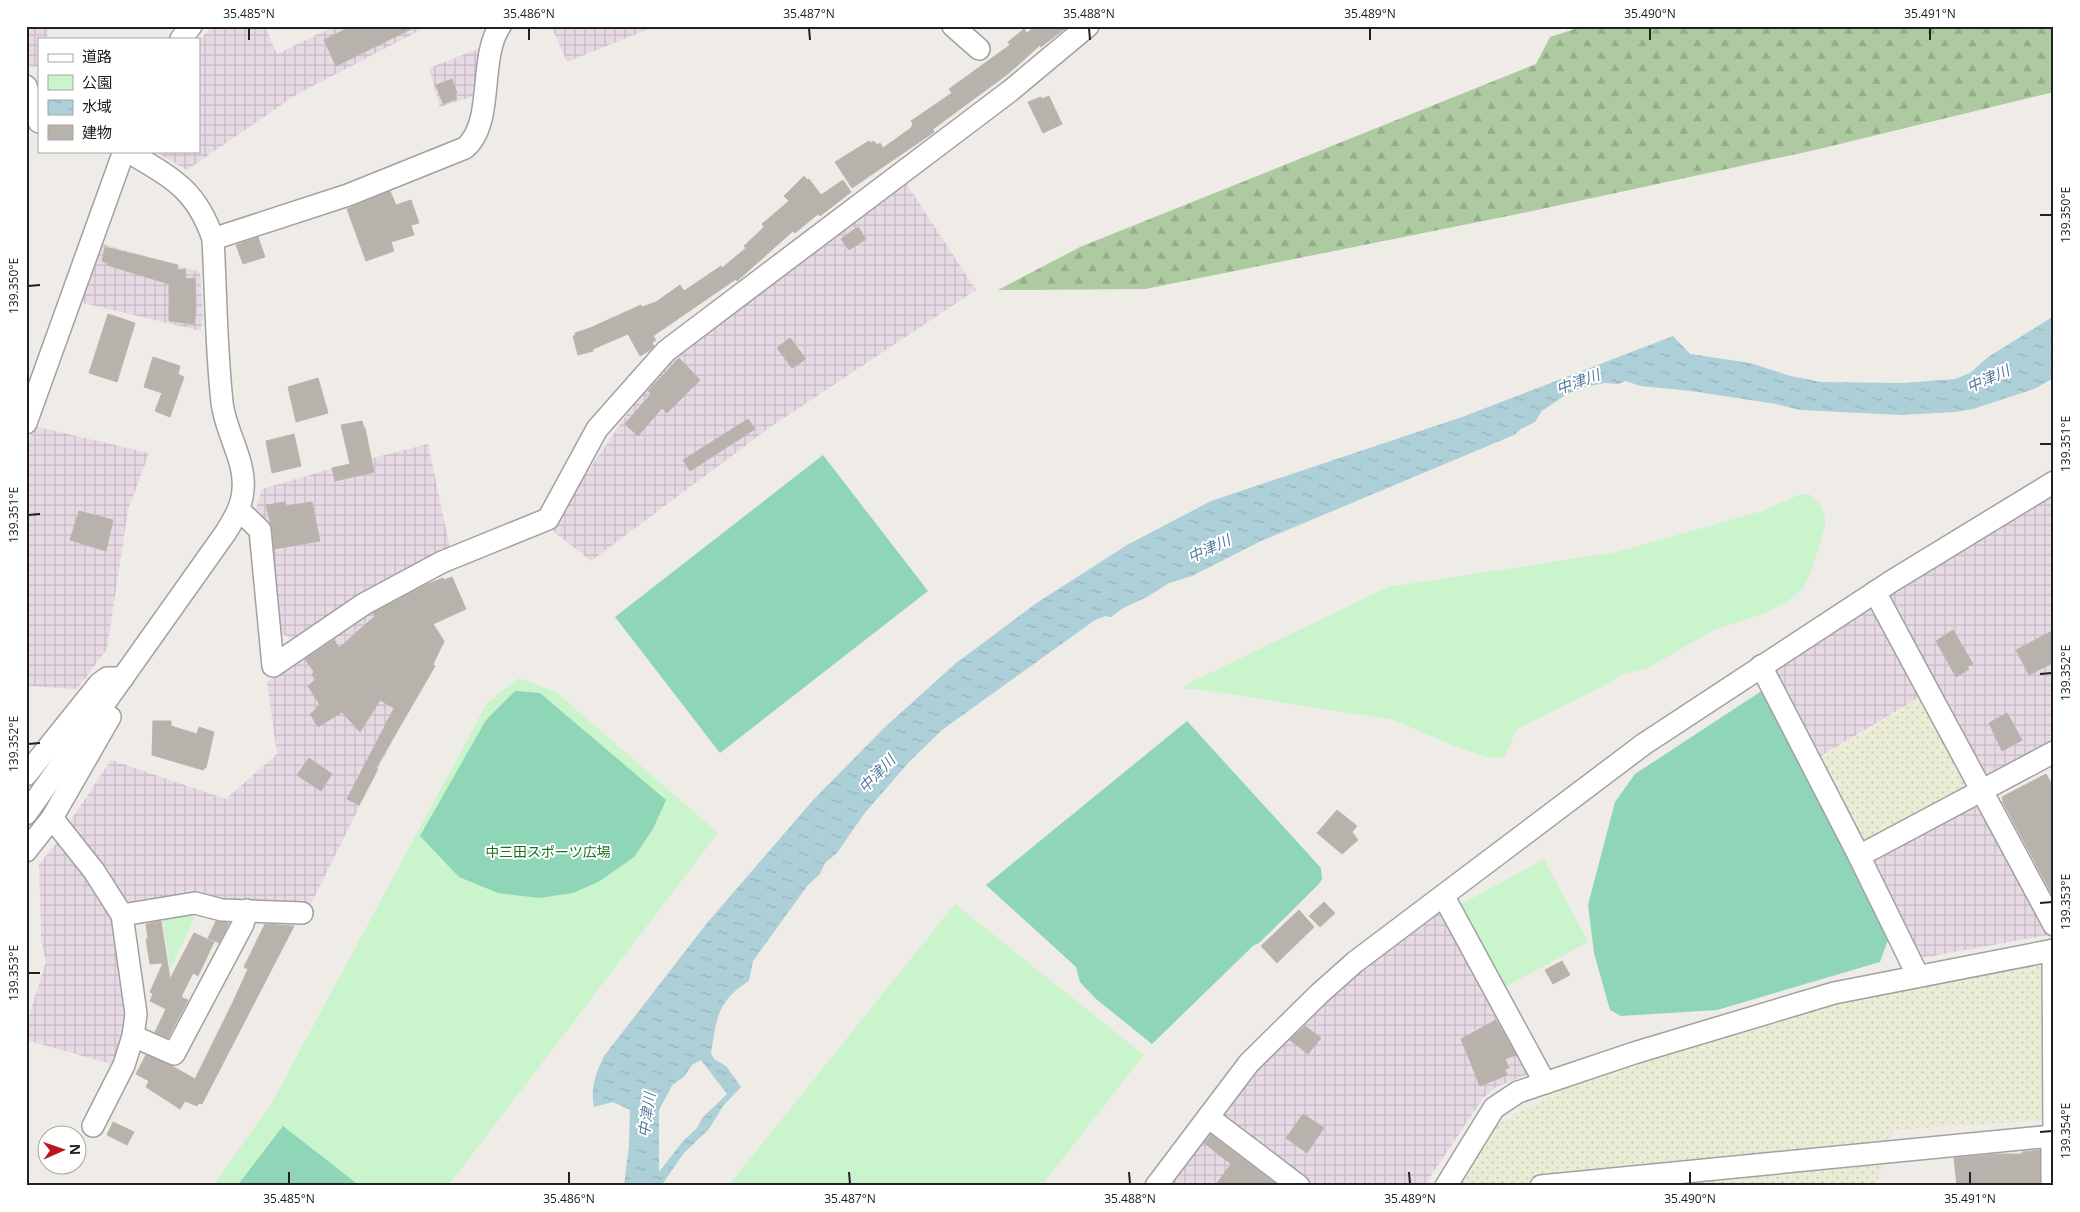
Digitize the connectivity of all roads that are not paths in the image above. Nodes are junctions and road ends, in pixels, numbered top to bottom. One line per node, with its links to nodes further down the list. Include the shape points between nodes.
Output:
1 (191, 26): 5 (street)
2 (500, 26): 11 (street, via 495,35 479,129 465,148 348,195)
3 (953, 26): 6 (street)
4 (1088, 26): 15 (street, via 1010,91 666,351 596,429 548,518 442,562 364,604 273,666 260,530)
5 (182, 38)
6 (979, 49)
7 (26, 86): 8 (street)
8 (38, 119)
9 (125, 152): 12 (street)
10 (127, 152): 11 (street, via 184,188 201,209)
11 (213, 238): 15 (street, via 222,403 241,467 243,490)
12 (31, 397): 13 (street)
13 (26, 423)
14 (2054, 482): 16 (street)
15 (238, 510): 18 (street, via 226,532)
16 (1875, 592): 17 (street); 21 (street)
17 (1761, 666): 25 (street); 26 (street, via 1644,744)
18 (119, 684): 20 (street, via 107,678 100,684); 22 (street); 23 (street, via 110,718)
19 (2054, 752): 21 (street)
20 (26, 775)
21 (1982, 791): 25 (street); 30 (street)
22 (26, 814)
23 (52, 818): 24 (street); 29 (street, via 94,871)
24 (26, 851)
25 (1859, 856): 32 (street)
26 (1444, 897): 34 (street); 35 (street, via 1355,962 1320,994 1249,1063)
27 (247, 910): 28 (street); 29 (street, via 222,910 195,904); 33 (street, via 243,924 174,1054)
28 (302, 913)
29 (122, 915): 33 (street, via 136,1014)
30 (2054, 925)
31 (2053, 950): 32 (street); 37 (street)
32 (1918, 976): 34 (street, via 1834,993)
33 (133, 1036): 36 (street, via 124,1065)
34 (1545, 1083): 41 (street, via 1518,1092 1494,1108)
35 (1208, 1117): 39 (street); 40 (street)
36 (93, 1126)
37 (2053, 1136): 38 (street); 42 (street)
38 (2053, 1174)
39 (1156, 1186)
40 (1300, 1186)
41 (1446, 1186)
42 (1541, 1186)

